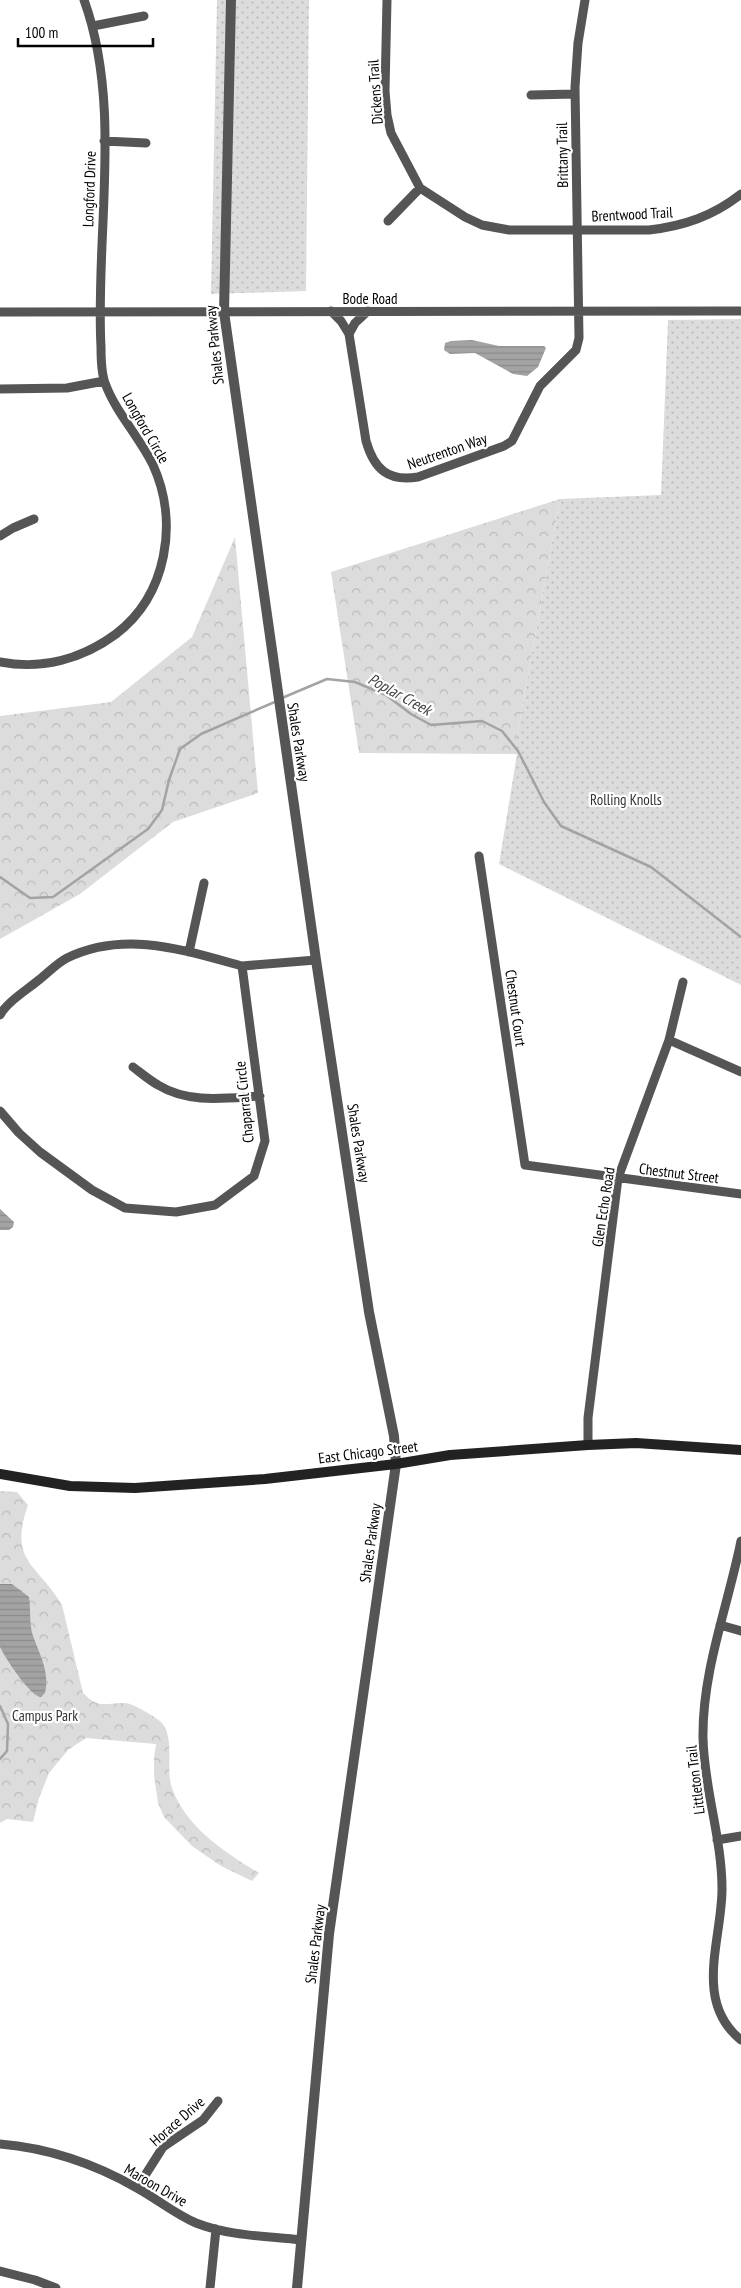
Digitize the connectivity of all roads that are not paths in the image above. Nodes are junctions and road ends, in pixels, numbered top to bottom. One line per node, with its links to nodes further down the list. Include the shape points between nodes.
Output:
1 (84, 0): 6 (street, Longford Drive)
2 (232, 0): 20 (street, Shales Parkway)
3 (387, 0): 11 (street, Dickens Trail, via 387,115 392,133)
4 (586, 0): 8 (street, Brittany Trail, via 578,43)
5 (144, 16): 6 (street)
6 (93, 26): 9 (street, Longford Drive, via 102,82)
7 (531, 94): 8 (street)
8 (575, 94): 14 (street, Brittany Trail)
9 (104, 141): 10 (street); 15 (street, Longford Drive)
10 (146, 143)
11 (420, 188): 13 (street); 14 (street, Dickens Trail, via 465,218 482,224 509,230)
12 (741, 194): 14 (street, Brentwood Trail, via 711,213 671,228)
13 (388, 221)
14 (577, 231): 17 (street, Brittany Trail)
15 (100, 311): 19 (street, Bode Road); 20 (street, Bode Road); 23 (street, Longford Drive)
16 (368, 311): 17 (street, Bode Road); 21 (street, Bode Road); 22 (street)
17 (578, 311): 18 (street, Bode Road); 22 (street, Neutrenton Way, via 576,350 540,386 512,441 418,478 406,479 380,470 371,458)
18 (741, 311)
19 (0, 312)
20 (224, 312): 21 (street, Bode Road); 31 (street, Shales Parkway)
21 (331, 312): 22 (street)
22 (349, 334)
23 (104, 381): 24 (street, via 68,388); 27 (street, Longford Circle, via 151,462 160,486 167,529 158,576 124,628 91,651 54,663)
24 (0, 389)
25 (34, 519): 26 (street)
26 (0, 536)
27 (0, 662)
28 (478, 856): 40 (street, Chestnut Court)
29 (204, 883): 30 (street)
30 (189, 952): 32 (street); 34 (street, via 139,942 99,946 65,959)
31 (316, 960): 32 (street); 45 (street, Shales Parkway, via 369,1312 394,1436)
32 (242, 966): 38 (street, Chaparral Circle)
33 (683, 982): 35 (street, Glen Echo Road)
34 (0, 1015)
35 (669, 1040): 37 (street); 41 (street, Glen Echo Road)
36 (133, 1067): 38 (street, via 159,1086 184,1097 211,1100)
37 (741, 1072)
38 (260, 1096): 39 (street, Chaparral Circle, via 265,1141 254,1176 215,1205 176,1212 124,1208 40,1152)
39 (0, 1111)
40 (525, 1165): 41 (street, Chestnut Street)
41 (618, 1178): 42 (street, Chestnut Street); 43 (street, Glen Echo Road, via 588,1418)
42 (741, 1194)
43 (588, 1445): 44 (main road, East Chicago Street, via 636,1443); 45 (main road, East Chicago Street, via 450,1455)
44 (741, 1450)
45 (396, 1464): 46 (main road, East Chicago Street, via 265,1479 135,1488 70,1486); 57 (street, Shales Parkway, via 329,1934)
46 (0, 1474)
47 (741, 1541): 48 (street, Littleton Trail)
48 (720, 1626): 49 (street); 51 (street, Littleton Trail, via 709,1678 703,1736 705,1775)
49 (741, 1632)
50 (741, 1836): 51 (street)
51 (718, 1840): 52 (street, Littleton Trail, via 722,1888 713,1968 714,1995 728,2027)
52 (741, 2040)
53 (218, 2101): 55 (street, Horace Drive, via 203,2120 162,2147)
54 (0, 2144): 55 (street, Maroon Drive, via 43,2150 74,2159)
55 (137, 2188): 56 (street, Maroon Drive, via 178,2214)
56 (216, 2229): 57 (street, Maroon Drive); 60 (street)
57 (301, 2240): 61 (street, Shales Parkway)
58 (0, 2271): 59 (street)
59 (56, 2288)
60 (210, 2288)
61 (297, 2288)

